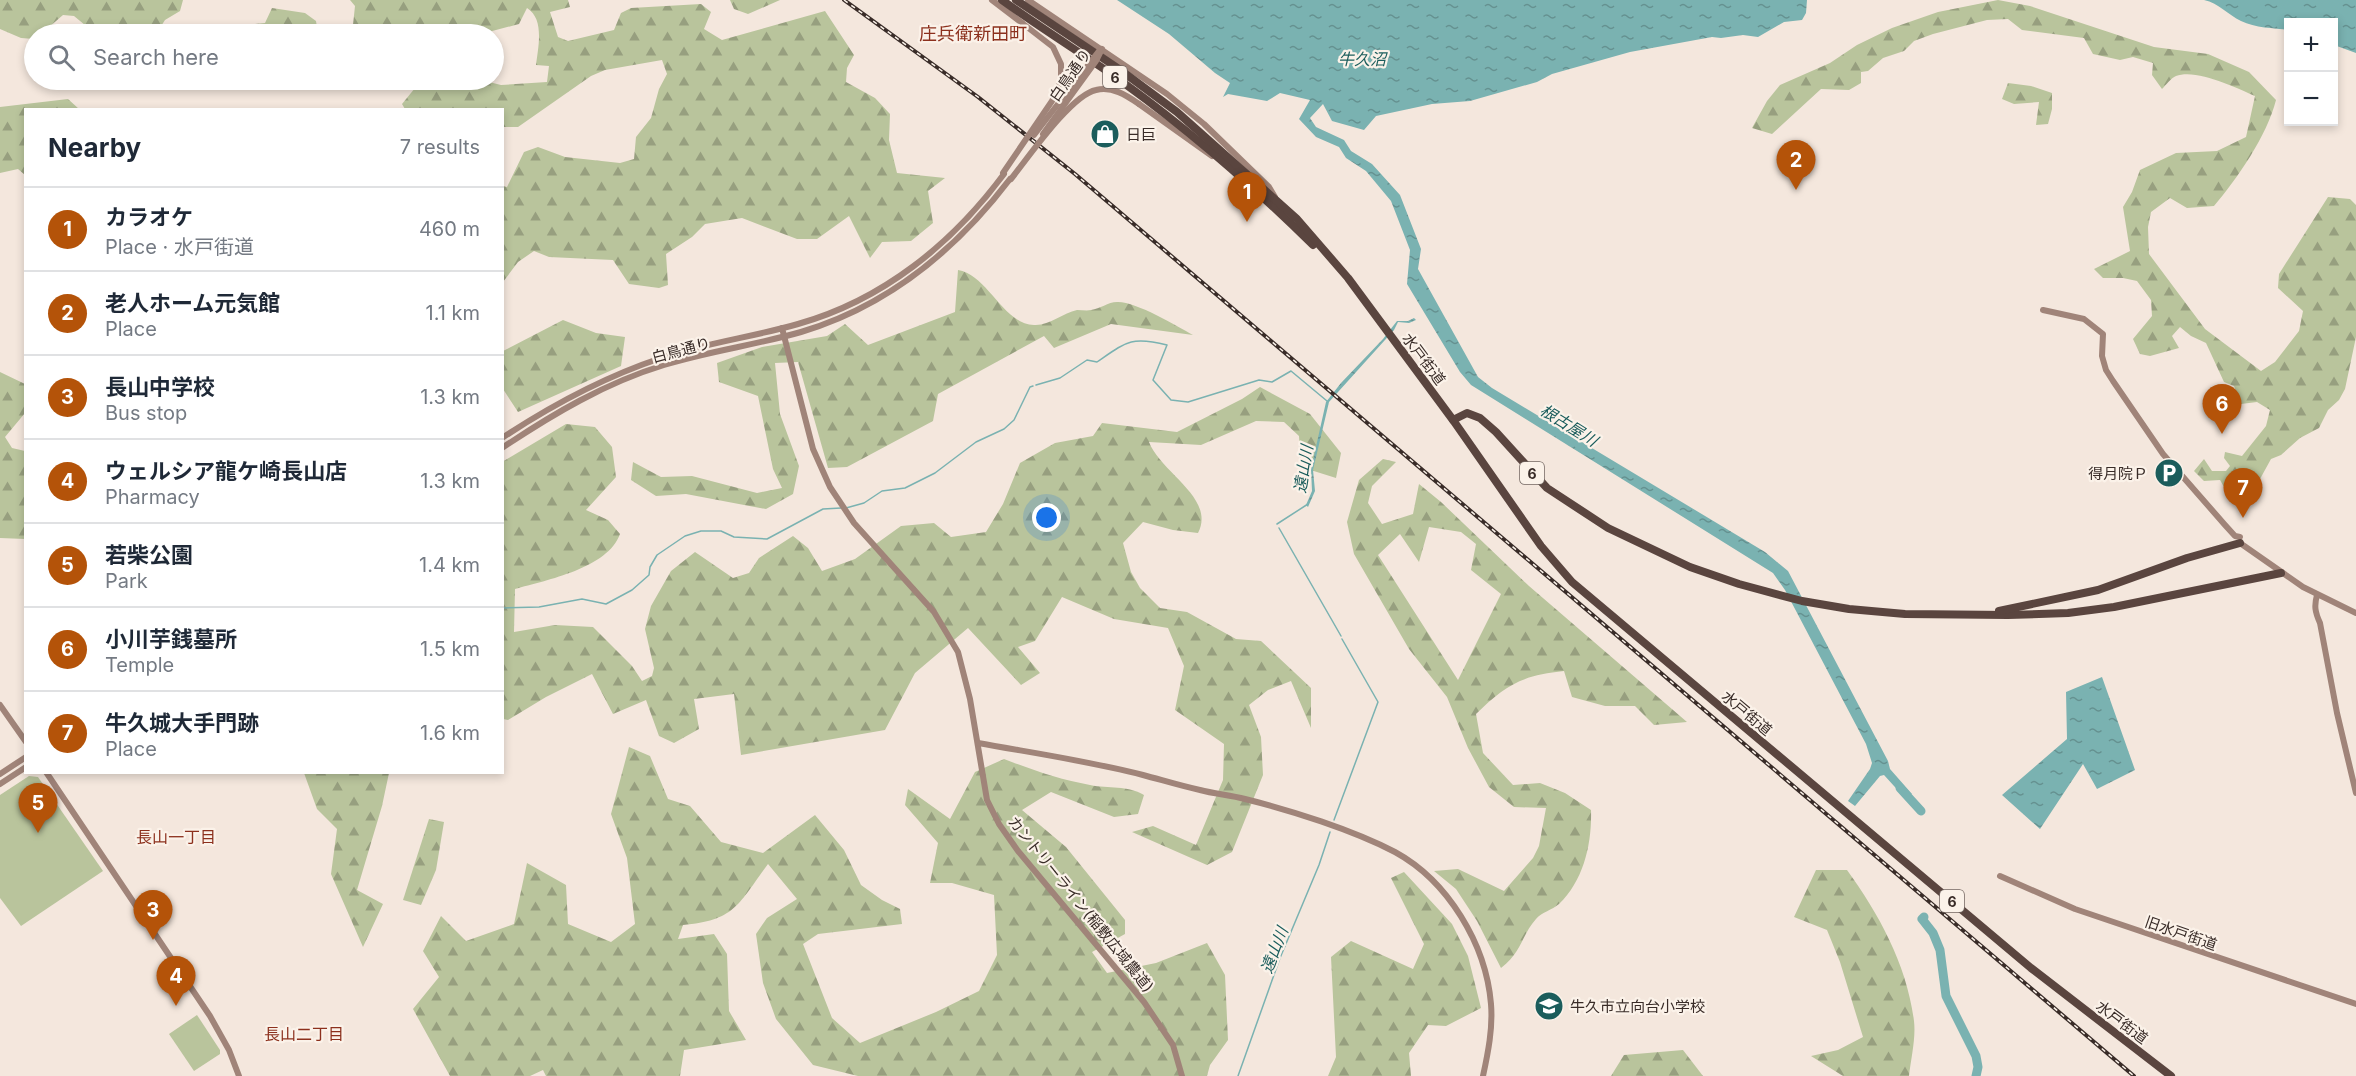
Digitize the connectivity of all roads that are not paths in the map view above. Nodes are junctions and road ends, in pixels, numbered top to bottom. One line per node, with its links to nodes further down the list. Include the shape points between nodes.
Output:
1 (992, 0): 7 (street, bridge, via 1053,47 1061,64 1061,81 1052,101)
2 (1002, 0): 6 (highway, 水戸街道 / 6, via 1104,69)
3 (1016, 0): 9 (highway, 水戸街道 / 6, via 1148,90)
4 (1028, 0): 5 (street)
5 (1102, 49): 7 (street, 白鳥通り, bridge); 9 (street, via 1204,124)
6 (1223, 162): 7 (street, bridge, via 1123,93 1109,89 1087,93 1070,107); 10 (highway, 水戸街道 / 6, via 1323,254)
7 (1007, 176): 8 (street, 白鳥通り)
8 (997, 190): 12 (street, 白鳥通り, via 939,247 892,281 837,310); 13 (street, 白鳥通り, via 963,235 907,281 847,315)
9 (1278, 200): 10 (highway, 水戸街道 / 6, via 1348,278)
10 (1370, 309): 14 (highway, 水戸街道 / 6)
11 (2043, 310): 17 (street, via 2084,320 2103,334 2106,370 2136,417 2163,454)
12 (782, 328): 13 (street, カントリーライン(稲敷広域農道)); 15 (street, 白鳥通り, via 663,357 614,375 544,410)
13 (784, 336): 16 (street, 白鳥通り, via 664,365 617,382 548,418); 24 (street, カントリーライン(稲敷広域農道), via 820,469 854,523 933,612 958,652)
14 (1453, 420): 21 (highway, 6, via 1467,413 1480,418 1546,488 1592,519 1666,557 1718,577 1762,591 1867,611); 36 (highway, 水戸街道 / 6, via 1541,546 1572,582 2031,968)
15 (504, 437)
16 (504, 447)
17 (2240, 540): 18 (street); 21 (highway, via 2098,590)
18 (2282, 573): 19 (street); 21 (highway, via 2093,610)
19 (2317, 595): 20 (street); 30 (street, via 2315,612)
20 (2356, 613)
21 (1986, 614)
22 (0, 705): 23 (street)
23 (24, 739)
24 (978, 742): 34 (street, カントリーライン(稲敷広域農道), via 987,800 999,824 1144,1002 1173,1045); 35 (street, via 1243,798 1373,841 1417,866 1461,917 1482,963 1491,1005)
25 (24, 758): 27 (street)
26 (24, 769): 29 (street)
27 (0, 774)
28 (47, 774): 33 (street, via 210,1016)
29 (0, 784)
30 (2356, 793)
31 (2000, 876): 32 (street, 旧水戸街道, via 2075,909)
32 (2356, 1004)
33 (239, 1076)
34 (1182, 1076)
35 (1483, 1076)
36 (2172, 1076)

